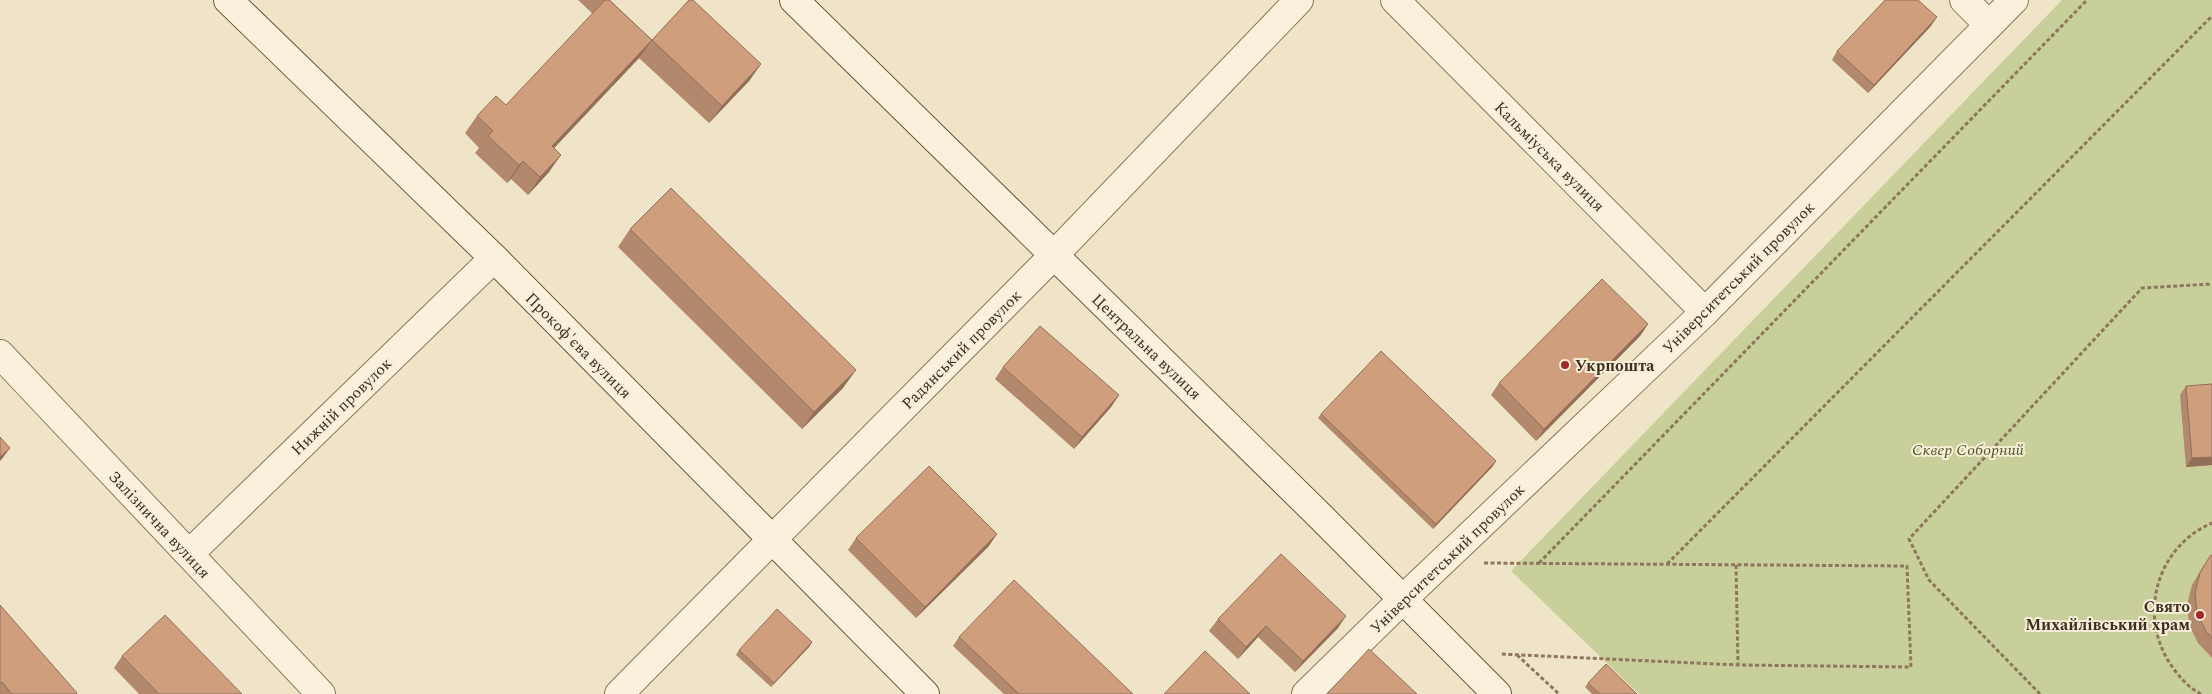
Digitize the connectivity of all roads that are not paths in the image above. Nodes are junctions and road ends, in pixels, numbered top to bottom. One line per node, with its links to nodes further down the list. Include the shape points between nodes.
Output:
1 (228, 0): 9 (street, Прокоф'єва вулиця)
2 (794, 0): 8 (street, Центральна вулиця)
3 (1299, 0): 8 (street, Радянський провулок)
4 (1395, 0): 10 (street, Кальміуська вулиця)
5 (1964, 0): 7 (street)
6 (2014, 0): 7 (street, Університетський провулок)
7 (1989, 25): 10 (street, Університетський провулок)
8 (1054, 255): 12 (street, Радянський провулок); 14 (street, Центральна вулиця)
9 (494, 258): 12 (street, Прокоф'єва вулиця); 13 (street, Нижній провулок)
10 (1705, 312): 14 (street, Університетський провулок)
11 (0, 354): 13 (street, Залізнична вулиця)
12 (772, 541): 16 (street, Радянський провулок); 17 (street, Прокоф'єва вулиця)
13 (189, 554): 15 (street, Залізнична вулиця)
14 (1403, 599): 18 (street, Університетський провулок); 19 (street, Центральна вулиця)
15 (321, 694)
16 (619, 694)
17 (925, 694)
18 (1306, 694)
19 (1497, 694)

